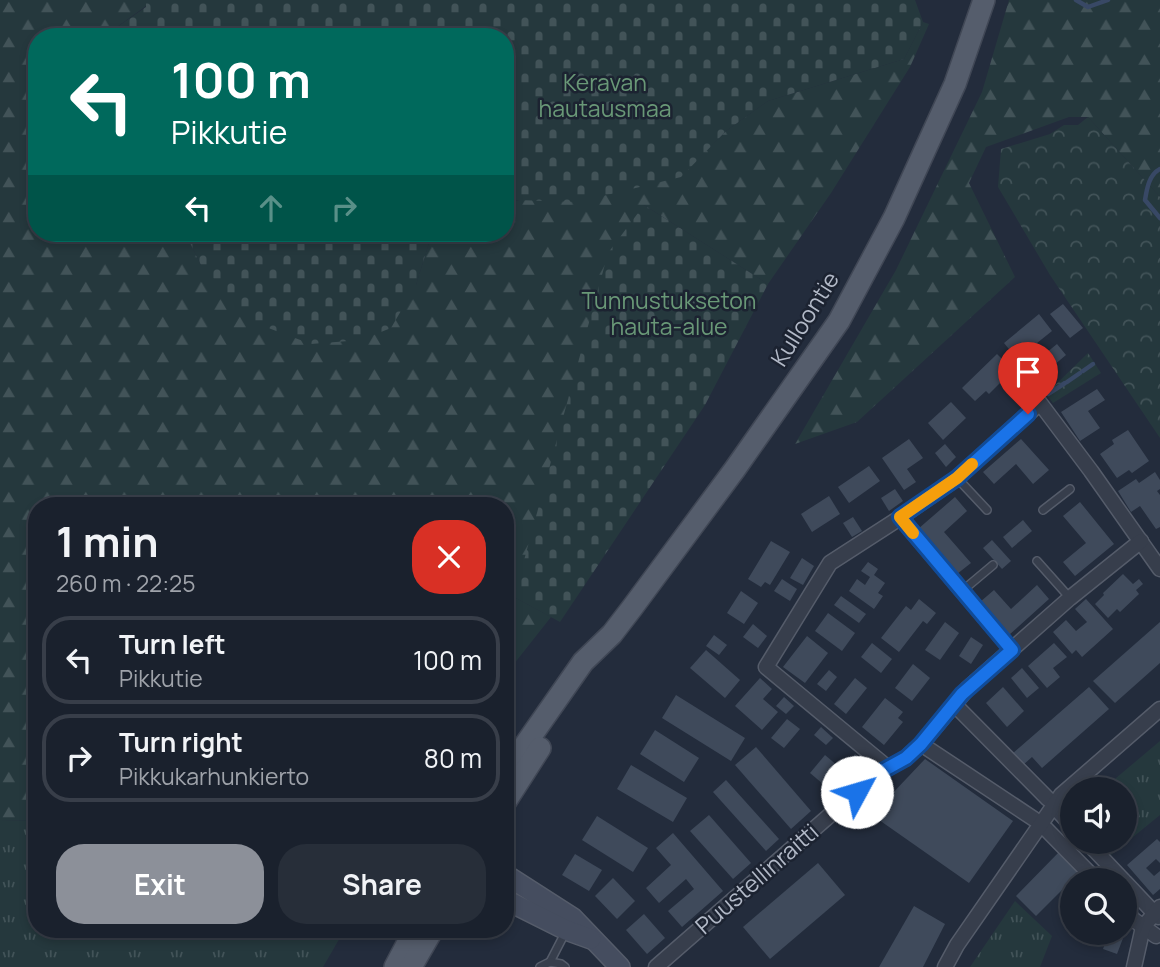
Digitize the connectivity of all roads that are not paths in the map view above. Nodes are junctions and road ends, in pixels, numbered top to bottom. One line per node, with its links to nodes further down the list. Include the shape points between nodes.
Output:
1 (984, 0): 13 (main road, Kulloontie, via 955,84 894,218 839,321 736,469)
2 (957, 478): 4 (lane); 6 (street); 7 (street, via 1040,403)
3 (1070, 489): 5 (lane)
4 (987, 510)
5 (1043, 510)
6 (900, 517): 11 (street); 19 (street, via 830,562 766,667)
7 (1141, 541): 10 (street); 12 (street, Puustellinraitti)
8 (1037, 561): 12 (lane)
9 (993, 565): 11 (lane)
10 (1160, 569)
11 (962, 592): 14 (street)
12 (1070, 598): 14 (street, Puustellinraitti)
13 (612, 634): 18 (main road, Kulloontie, via 583,662); 20 (main road, Kulloontie)
14 (1012, 650): 15 (street, Puustellinraitti)
15 (954, 704): 17 (street, Puustellinraitti); 21 (street)
16 (1160, 709): 44 (street, via 1061,795)
17 (921, 744): 19 (street, Puustellinraitti); 22 (street)
18 (514, 761)
19 (888, 768): 43 (street, Puustellinraitti)
20 (514, 787)
21 (1048, 799)
22 (1034, 819)
23 (1046, 829): 25 (street)
24 (1098, 854): 26 (street)
25 (1084, 868)
26 (1112, 868)
27 (514, 881): 32 (street)
28 (1137, 892): 30 (street)
29 (514, 903): 32 (street)
30 (1158, 911): 33 (street)
31 (1137, 922): 33 (street)
32 (569, 924): 37 (lane); 42 (street, via 595,940)
33 (1143, 927): 34 (street); 45 (street)
34 (1156, 936)
35 (410, 938): 38 (main road)
36 (428, 938): 39 (main road)
37 (550, 962): 40 (lane); 41 (lane)
38 (395, 967)
39 (411, 967)
40 (540, 967)
41 (565, 967)
42 (620, 967)
43 (656, 967)
44 (945, 967)
45 (1134, 967)

